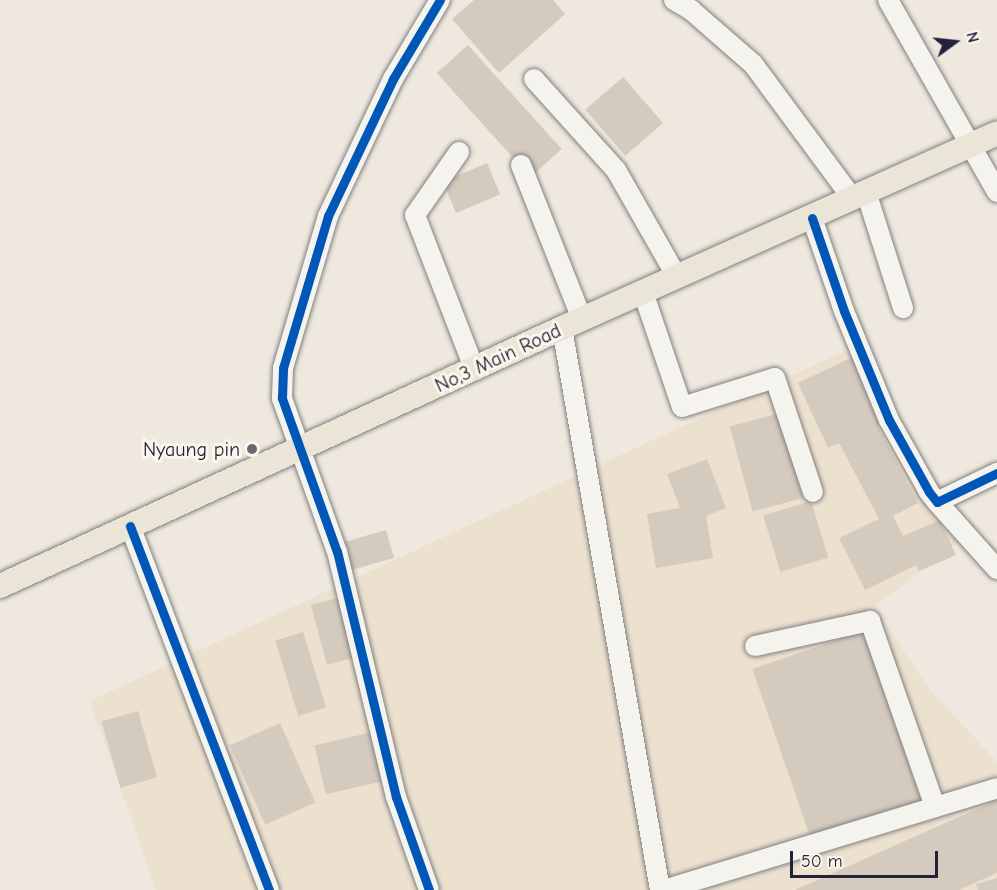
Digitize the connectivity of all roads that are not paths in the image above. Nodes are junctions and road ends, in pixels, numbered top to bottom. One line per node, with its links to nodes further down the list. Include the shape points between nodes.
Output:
1 (440, 0): 17 (street, via 362,143 328,216 317,250 283,368 282,398)
2 (674, 0): 10 (street, via 753,64)
3 (888, 0): 6 (street)
4 (534, 79): 12 (street, via 616,170)
5 (997, 133): 6 (main road, No,3 Main Road)
6 (972, 145): 9 (street); 10 (main road, No,3 Main Road)
7 (459, 152): 16 (street, via 416,215)
8 (521, 165): 15 (street)
9 (997, 192)
10 (859, 195): 11 (main road, No,3 Main Road); 14 (street)
11 (812, 218): 12 (main road, No,3 Main Road); 20 (street, via 844,311 889,420)
12 (677, 278): 13 (main road, No,3 Main Road)
13 (643, 292): 15 (main road, No,3 Main Road); 19 (street, via 682,407 775,378)
14 (903, 308)
15 (572, 324): 16 (main road, No,3 Main Road); 29 (street)
16 (474, 368): 17 (main road, No,3 Main Road)
17 (301, 447): 21 (main road, No,3 Main Road); 28 (street, via 337,552 396,796)
18 (997, 473): 20 (street)
19 (813, 492)
20 (937, 502): 22 (street)
21 (129, 526): 23 (main road, No,3 Main Road); 27 (street)
22 (997, 568)
23 (0, 586)
24 (755, 646): 26 (street, via 870,621)
25 (997, 788): 26 (street)
26 (935, 807): 29 (street)
27 (269, 890)
28 (429, 890)
29 (662, 890)

